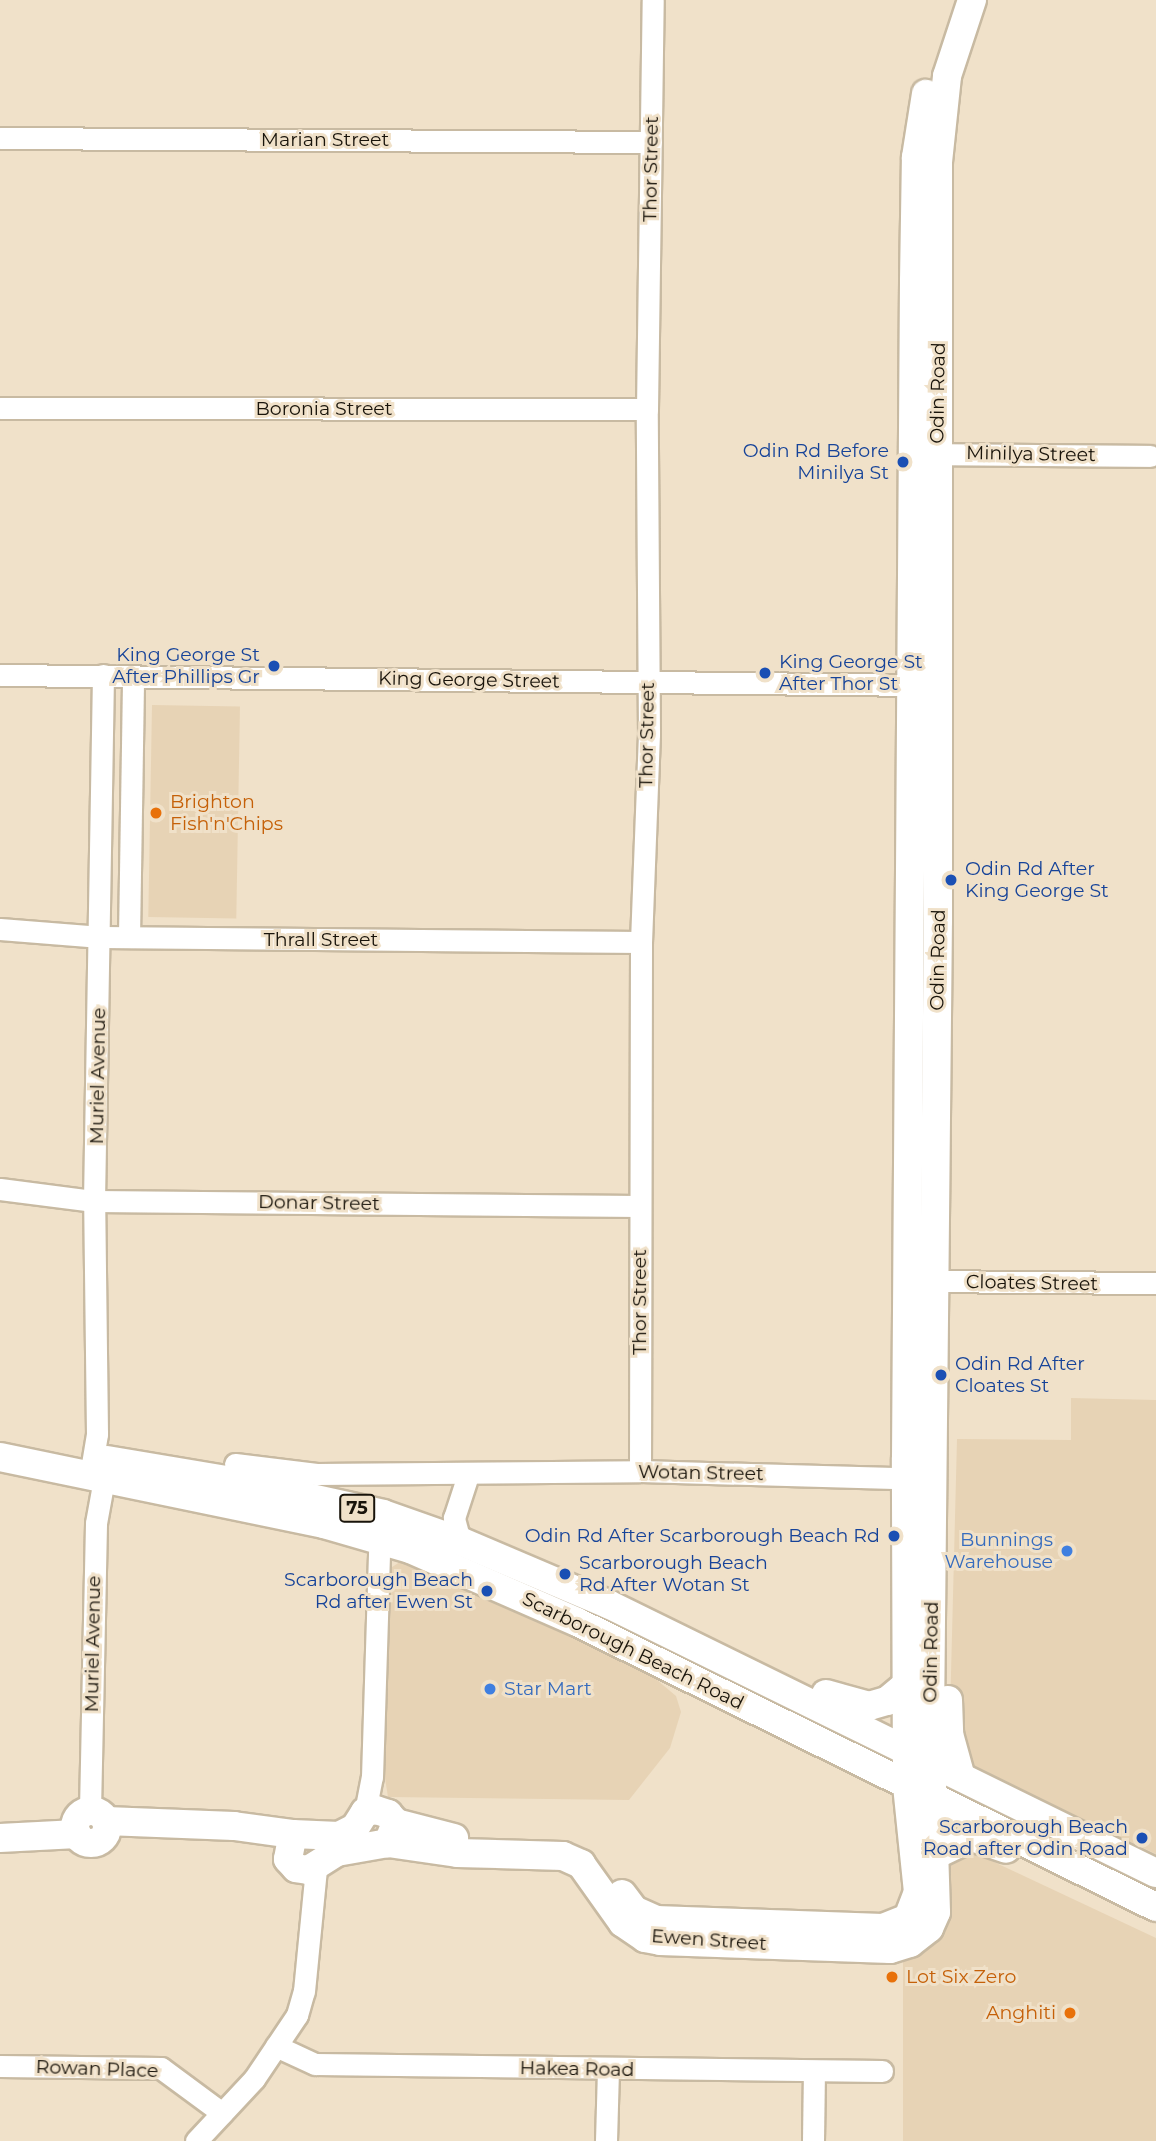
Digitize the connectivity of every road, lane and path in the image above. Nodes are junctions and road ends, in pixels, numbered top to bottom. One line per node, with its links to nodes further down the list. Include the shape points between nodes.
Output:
1 (653, 0): 5 (street, Thor Street)
2 (951, 0): 8 (main road, Odin Road, via 927,88 916,158)
3 (972, 0): 8 (main road, Odin Road, via 947,76 939,130)
4 (0, 138): 5 (street, Marian Street)
5 (651, 142): 7 (street, Thor Street)
6 (0, 408): 7 (street, Boronia Street)
7 (647, 409): 13 (street, Thor Street)
8 (925, 454): 9 (street, Minilya Street); 14 (main road, Odin Road)
9 (1154, 454)
10 (0, 675): 11 (street, King George Street)
11 (103, 675): 12 (street, King George Street); 16 (street, Muriel Avenue)
12 (133, 676): 13 (street, King George Street); 17 (street)
13 (648, 683): 14 (street, King George Street); 18 (street, Thor Street)
14 (925, 685): 22 (main road, Odin Road)
15 (0, 929): 16 (street, Thrall Street)
16 (101, 937): 17 (street, Thrall Street); 20 (street, Muriel Avenue)
17 (128, 937): 18 (street, Thrall Street)
18 (641, 942): 21 (street, Thor Street)
19 (0, 1189): 20 (street, Donar Street)
20 (94, 1201): 21 (street, Donar Street); 27 (street, Muriel Avenue)
21 (639, 1206): 28 (street, Thor Street)
22 (921, 1281): 23 (street, Cloates Street); 30 (main road, Odin Road)
23 (1156, 1283)
24 (0, 1442): 27 (main road, Scarborough Beach Road / 75)
25 (0, 1457): 27 (main road, Scarborough Beach Road / 75)
26 (235, 1464): 29 (street, Wotan Street, via 316,1474)
27 (96, 1471): 31 (main road, Scarborough Beach Road / 75); 40 (street, Muriel Avenue)
28 (640, 1471): 29 (street, Wotan Street); 30 (street, Wotan Street)
29 (468, 1475): 32 (street, via 454,1518)
30 (919, 1478): 33 (main road, Odin Road); 35 (main road, Odin Road)
31 (380, 1526): 32 (main road, Scarborough Beach Road / 75); 38 (main road, Scarborough Beach Road / 75); 39 (street, via 372,1777)
32 (460, 1541): 34 (main road, Scarborough Beach Road / 75)
33 (933, 1584): 36 (main road, Odin Road); 37 (main road, via 945,1614 949,1734)
34 (676, 1637): 35 (main road, via 853,1705 887,1701); 36 (main road, Scarborough Beach Road / 75)
35 (906, 1685): 36 (main road, Odin Road)
36 (918, 1754): 37 (main road, Scarborough Beach Road / 75); 38 (main road, Odin Road)
37 (960, 1774): 45 (main road, Scarborough Beach Road / 75)
38 (919, 1792): 43 (main road, Ewen Street); 46 (main road, Scarborough Beach Road / 75); 48 (main road, Ewen Street, via 915,1908 908,1918)
39 (384, 1823): 44 (main road, via 355,1828); 44 (main road, Ewen Street, via 337,1852); 48 (main road, Ewen Street, via 457,1853 563,1856 581,1864 623,1923 653,1939)
40 (91, 1825): 41 (main road); 42 (main road); 44 (main road, via 241,1840)
41 (0, 1827)
42 (0, 1838)
43 (935, 1855): 46 (main road, via 972,1837 1069,1880); 48 (main road, Ewen Street, via 936,1912 929,1928 909,1943 890,1949)
44 (298, 1857): 49 (street, via 307,1936 300,2003)
45 (1156, 1873)
46 (1116, 1889): 47 (main road, Scarborough Beach Road / 75)
47 (1156, 1907)
48 (849, 1937)
49 (276, 2046): 51 (street, Hakea Road, via 315,2064); 54 (street)
50 (0, 2066): 54 (street, Rowan Place, via 161,2068)
51 (608, 2070): 52 (street, Hakea Road); 56 (street)
52 (814, 2071): 53 (street, Hakea Road); 57 (street)
53 (882, 2071)
54 (222, 2113): 55 (street)
55 (196, 2141)
56 (606, 2141)
57 (813, 2141)

